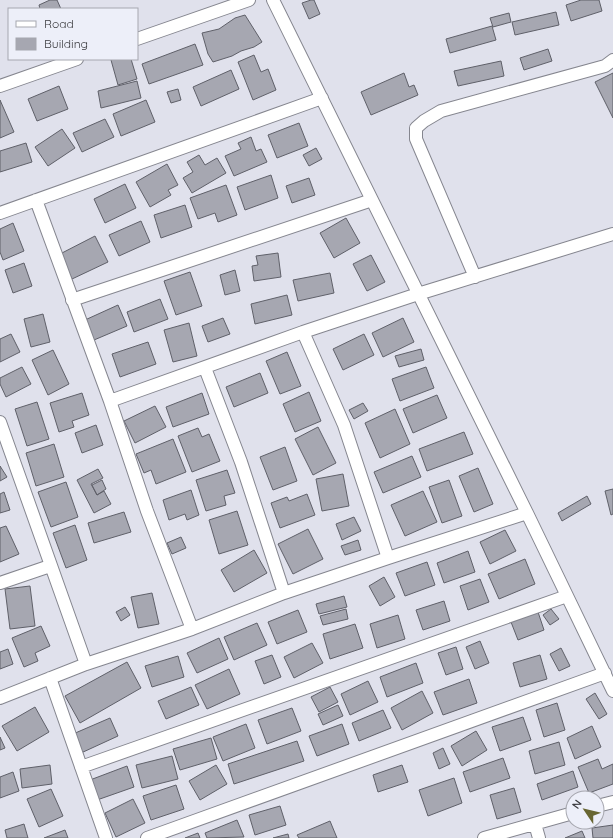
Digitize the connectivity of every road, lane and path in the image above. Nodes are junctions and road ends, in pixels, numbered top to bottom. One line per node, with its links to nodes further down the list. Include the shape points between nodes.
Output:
1 (249, 0): 3 (street)
2 (273, 0): 7 (street)
3 (138, 38)
4 (75, 60): 6 (street)
5 (613, 60): 12 (street, via 605,66 441,111 416,128 416,139)
6 (0, 86)
7 (322, 98): 8 (street); 9 (street)
8 (36, 200): 10 (street); 14 (street)
9 (372, 200): 13 (street); 14 (street)
10 (0, 213)
11 (613, 234): 12 (street)
12 (475, 276): 13 (street)
13 (418, 294): 15 (street); 19 (street)
14 (72, 300): 17 (street)
15 (303, 332): 16 (street); 20 (street, via 344,425)
16 (204, 368): 17 (street); 23 (street, via 241,462)
17 (110, 401): 25 (street, via 147,511)
18 (0, 422): 21 (street)
19 (527, 513): 20 (street); 24 (street)
20 (388, 558): 23 (street)
21 (50, 566): 22 (street); 26 (street)
22 (0, 583)
23 (284, 593): 25 (street)
24 (567, 596): 27 (street); 31 (street)
25 (192, 629): 26 (street)
26 (86, 664): 28 (street)
27 (605, 673): 29 (street); 35 (street)
28 (50, 678): 30 (street); 31 (street)
29 (613, 691)
30 (0, 698)
31 (81, 767): 34 (street)
32 (565, 815): 33 (street)
33 (535, 824): 36 (street); 37 (street)
34 (106, 838)
35 (147, 838)
36 (484, 838)
37 (539, 838)

